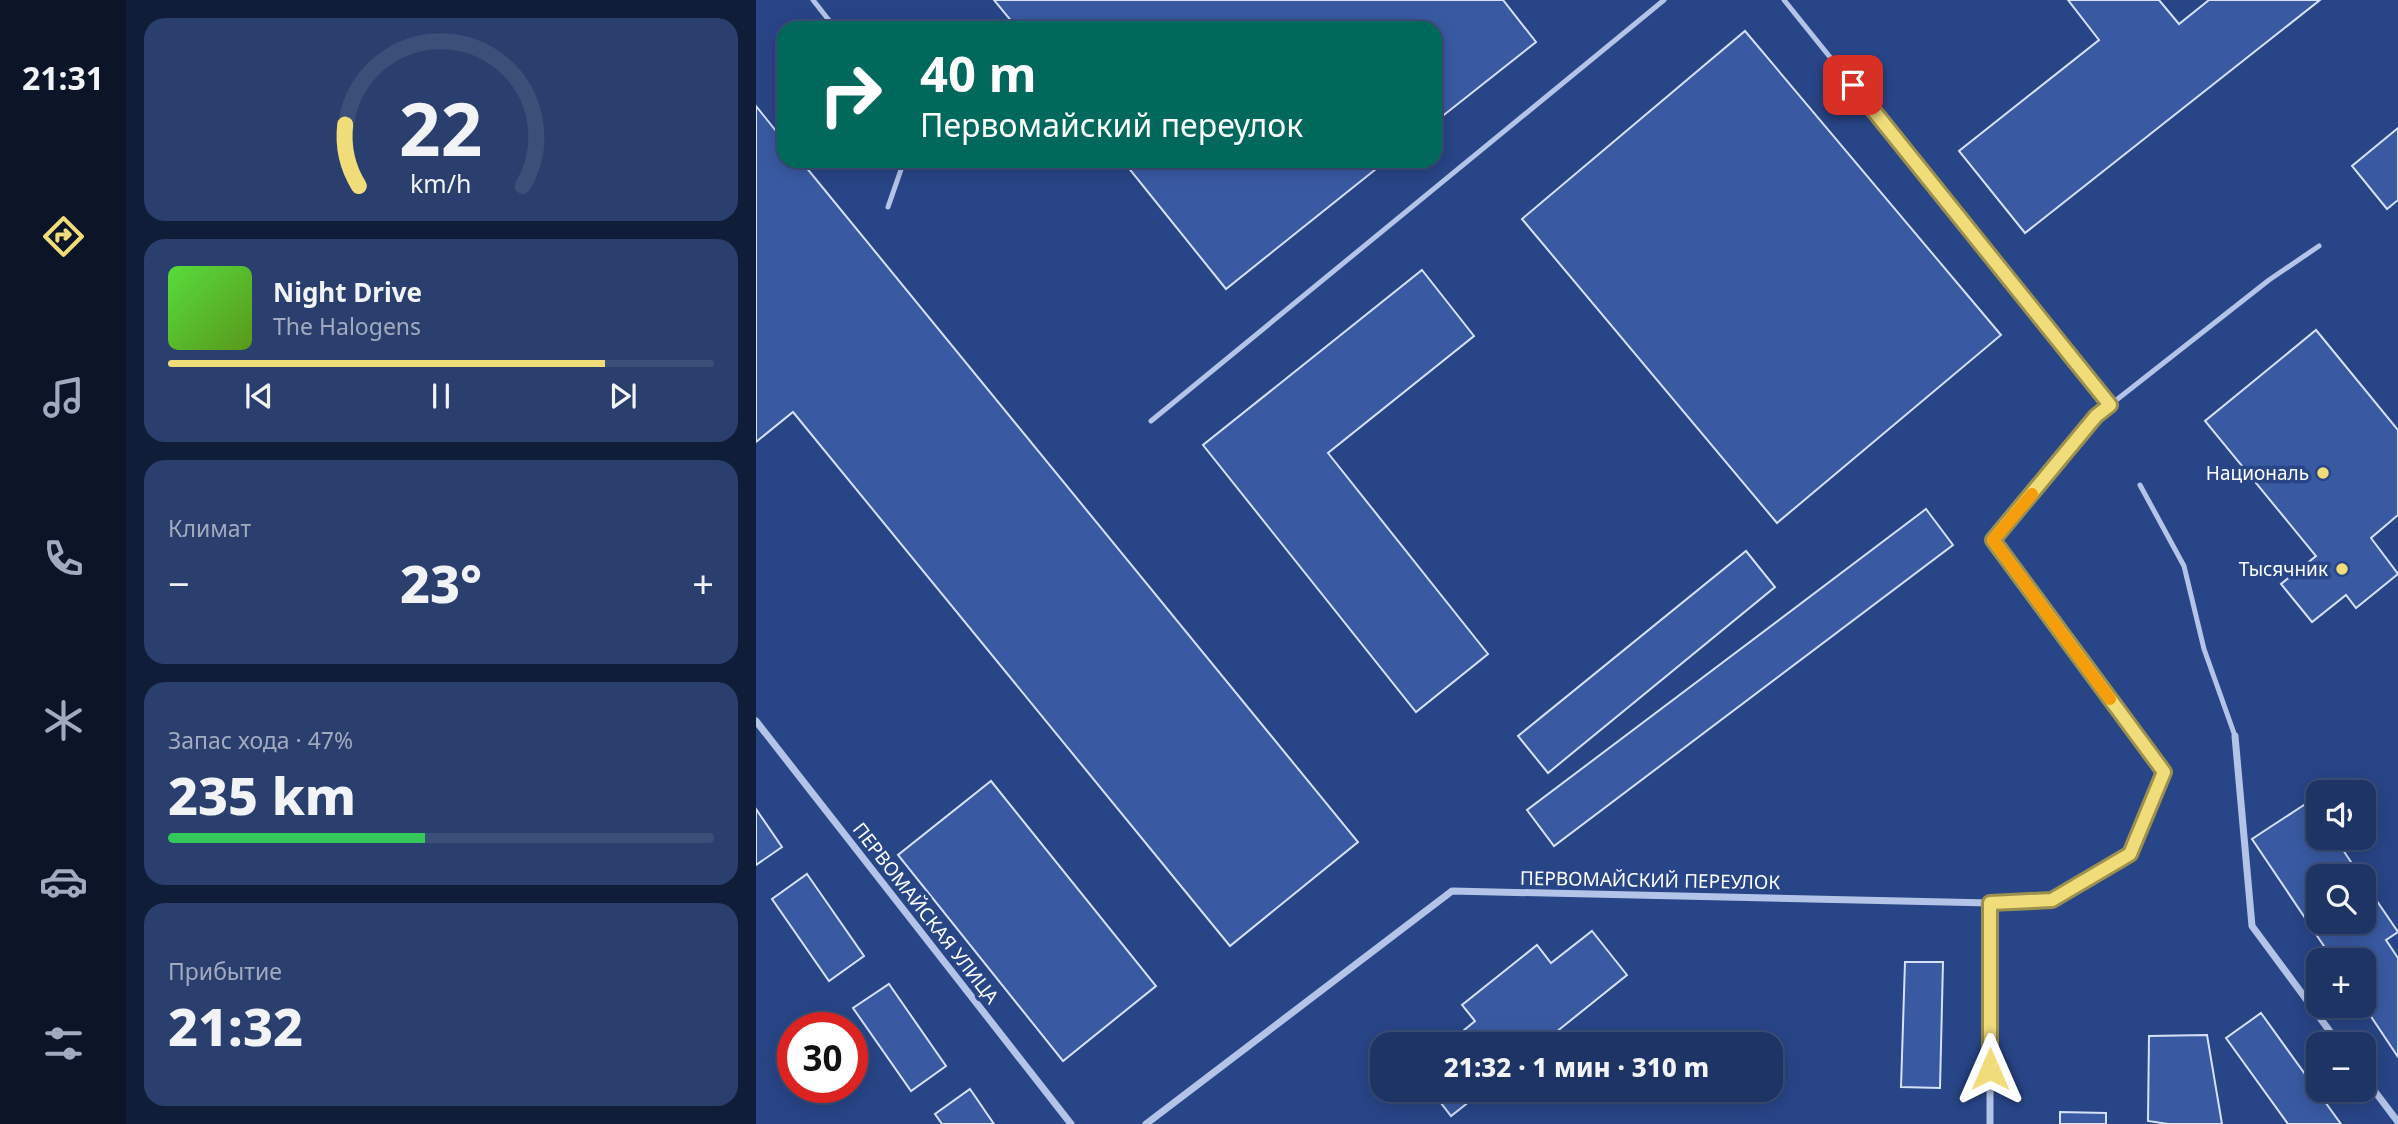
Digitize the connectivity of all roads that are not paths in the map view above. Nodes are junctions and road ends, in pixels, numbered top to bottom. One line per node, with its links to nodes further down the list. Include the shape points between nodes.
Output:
1 (813, 0): 4 (lane)
2 (1664, 0): 9 (lane)
3 (1784, 0): 8 (lane)
4 (830, 21)
5 (902, 168): 6 (lane)
6 (888, 207)
7 (2319, 246): 8 (lane)
8 (2110, 405): 13 (lane, via 1993,540)
9 (1151, 421)
10 (2140, 485): 12 (lane, via 2184,566 2204,649)
11 (756, 721): 18 (street, ПЕРВОМАЙСКАЯ УЛИЦА)
12 (2235, 736): 15 (street, via 2252,926)
13 (2164, 772): 14 (street, ПЕРВОМАЙСКИЙ ПЕРЕУЛОК, via 2130,854 2052,900)
14 (1990, 903): 19 (street, ПЕРВОМАЙСКИЙ ПЕРЕУЛОК, via 1452,891); 20 (street)
15 (2330, 1032)
16 (2376, 1092): 17 (street)
17 (2396, 1116)
18 (1071, 1124)
19 (1146, 1124)
20 (1990, 1124)

